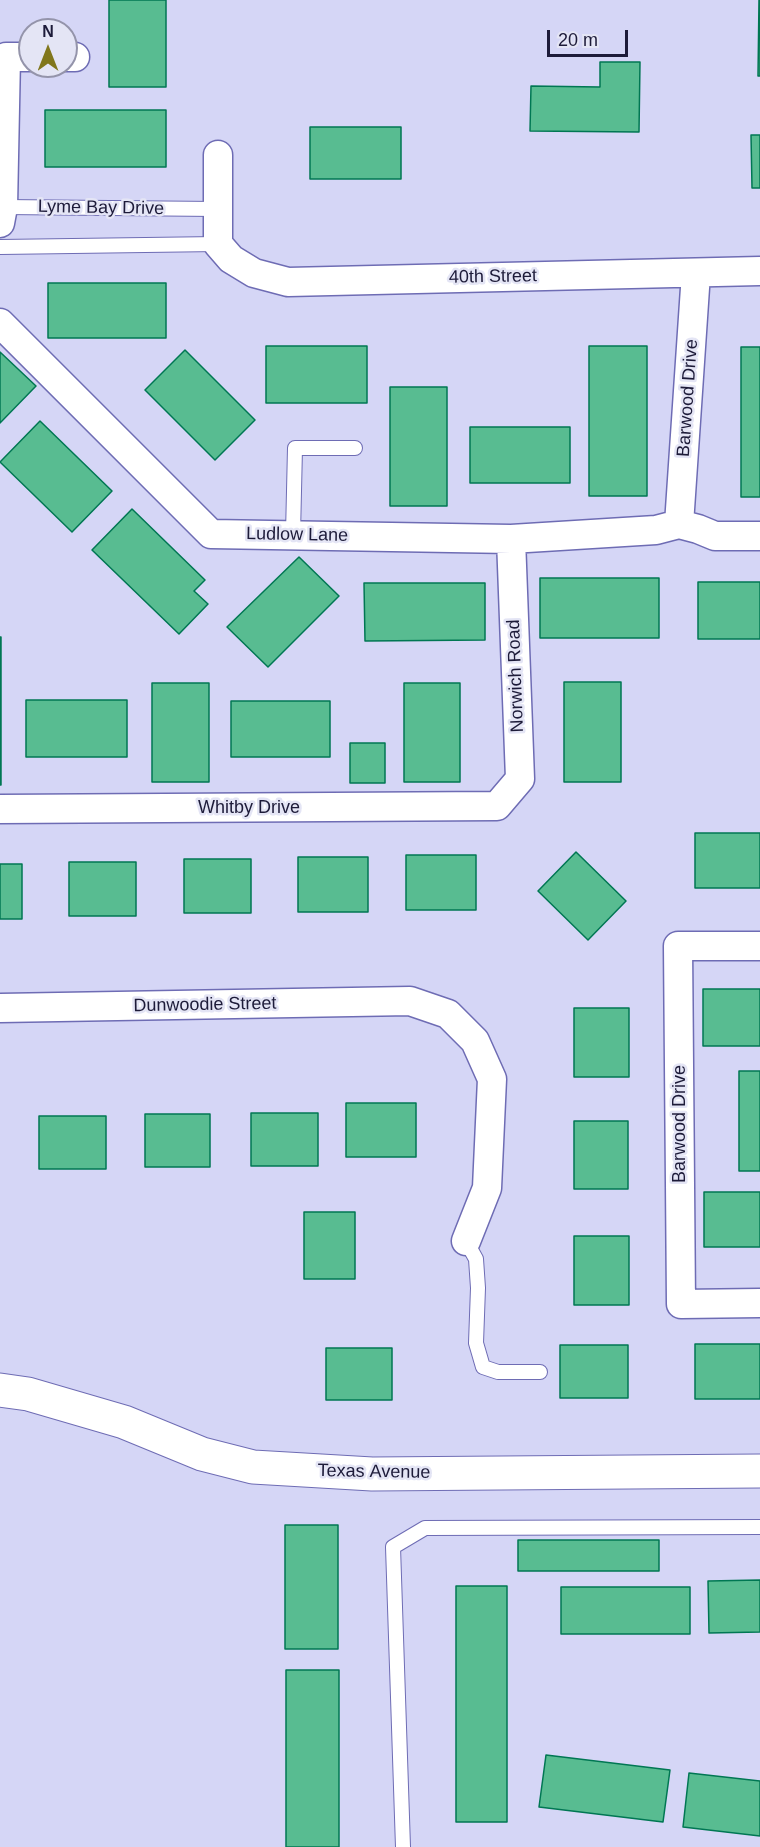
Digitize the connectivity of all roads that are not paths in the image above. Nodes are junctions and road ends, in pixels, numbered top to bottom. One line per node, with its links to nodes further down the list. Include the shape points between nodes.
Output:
1 (18, 57): 4 (street, via 6,57)
2 (218, 154): 3 (street)
3 (217, 209): 4 (lane, Lyme Bay Drive); 6 (street)
4 (1, 215)
5 (0, 247): 6 (lane, Lyme Bay Drive)
6 (224, 251): 8 (street, 40th Street, via 254,273 288,282)
7 (760, 272): 8 (street, 40th Street)
8 (696, 273): 11 (street, Barwood Drive)
9 (0, 323): 12 (street, Ludlow Lane, via 212,534)
10 (355, 448): 12 (lane, via 295,448)
11 (679, 524): 13 (street, via 716,536); 14 (street, Ludlow Lane, via 656,530)
12 (293, 534): 14 (street, Ludlow Lane)
13 (760, 536)
14 (511, 538): 15 (street, Norwich Road, via 520,779)
15 (497, 806): 16 (street, Whitby Drive)
16 (0, 809)
17 (760, 946): 20 (street, Barwood Drive, via 678,946 681,1304)
18 (0, 1008): 19 (street, Dunwoodie Street, via 410,1001 448,1014 475,1041 492,1079 487,1188)
19 (466, 1241): 21 (lane, via 476,1259 476,1343 483,1367 498,1372)
20 (760, 1303)
21 (540, 1372)
22 (0, 1390): 23 (street, Texas Avenue, via 28,1394 124,1422 202,1454 253,1467 372,1474)
23 (760, 1471)
24 (760, 1527): 25 (lane, via 425,1528 393,1547)
25 (403, 1847)

